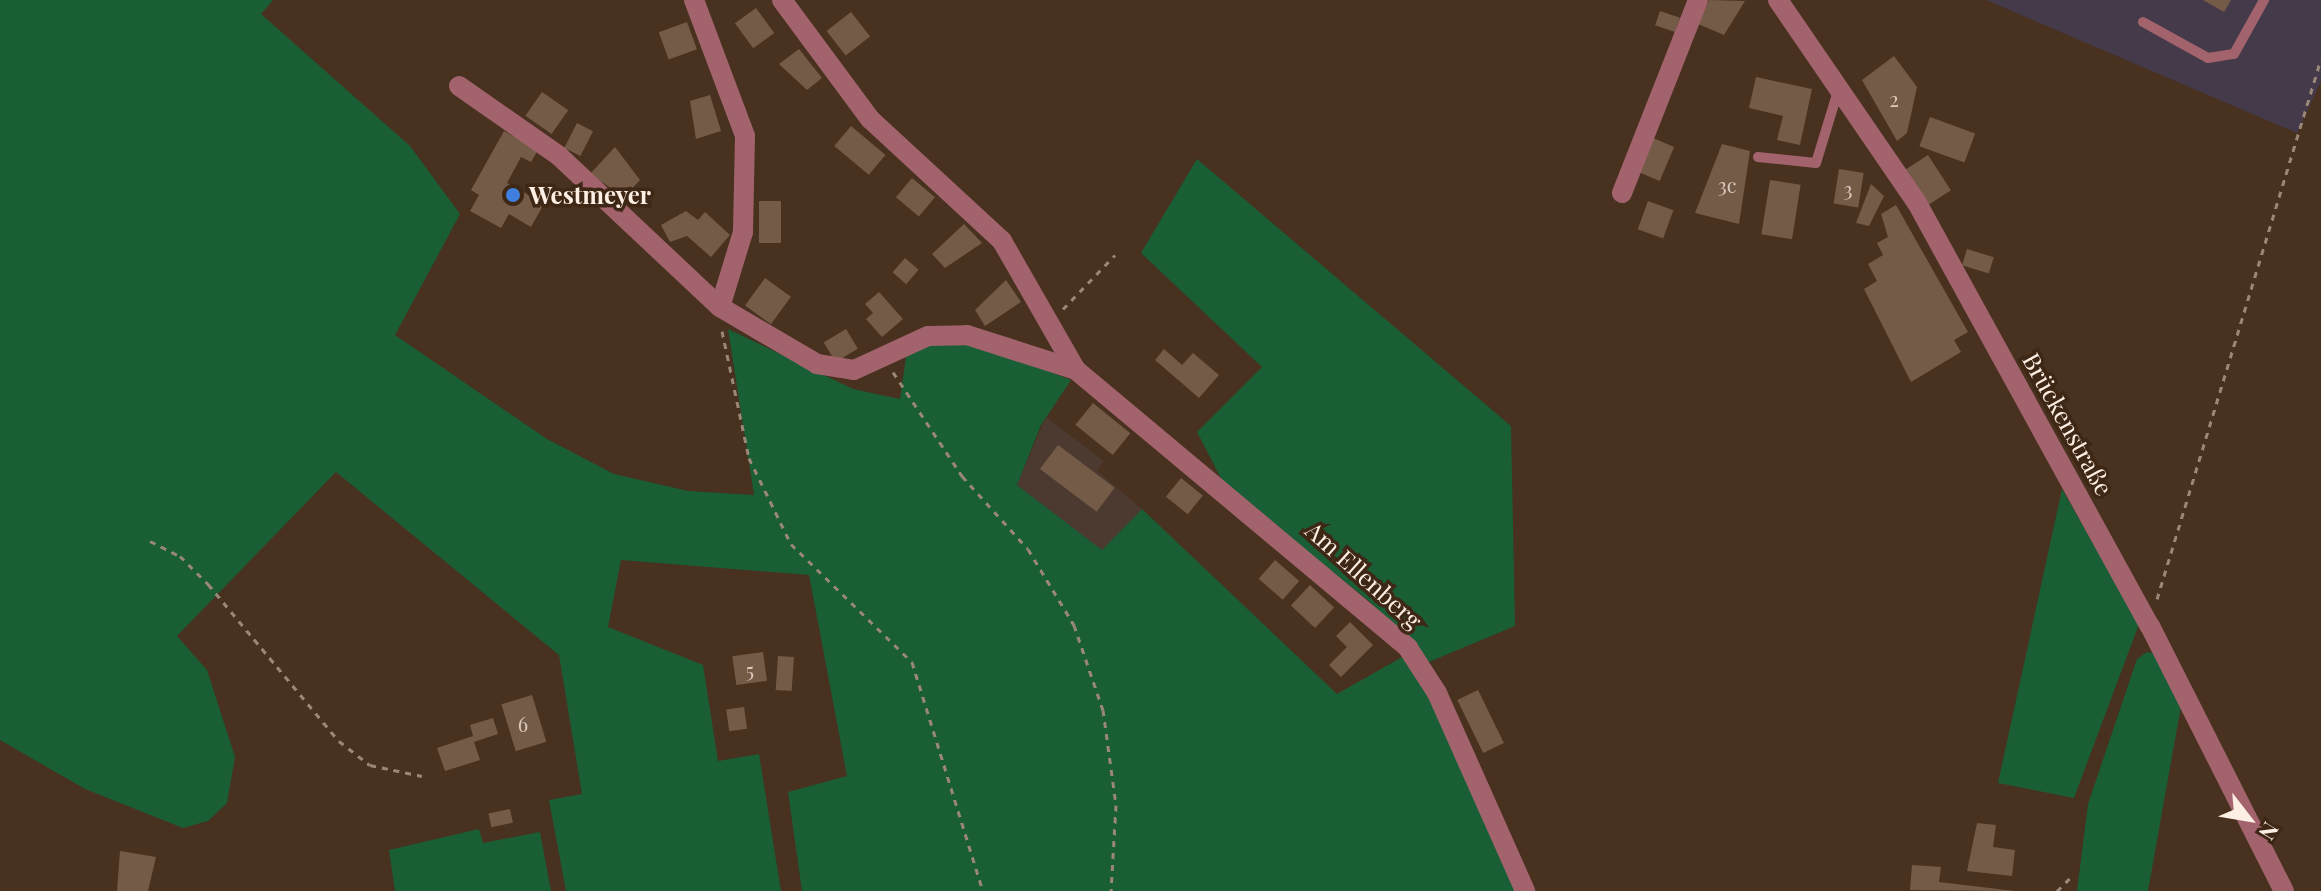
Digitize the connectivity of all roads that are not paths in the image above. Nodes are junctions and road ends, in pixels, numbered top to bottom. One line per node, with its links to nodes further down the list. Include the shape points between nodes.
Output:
1 (694, 0): 11 (street, via 745,136 743,232)
2 (782, 0): 12 (street, Am Ellenberg, via 870,119 1002,241)
3 (1698, 0): 10 (street)
4 (1778, 0): 8 (street, Brückenstraße)
5 (2264, 0): 6 (lane, via 2234,54 2208,58)
6 (2143, 22)
7 (459, 86): 11 (street, Am Ellenberg, via 558,155)
8 (1840, 86): 9 (lane, via 1816,163); 14 (street, Brückenstraße, via 1917,203 2150,626)
9 (1758, 157)
10 (1622, 193)
11 (720, 307): 12 (street, Am Ellenberg, via 817,364 854,370 928,336 967,335)
12 (1076, 370): 13 (street, Am Ellenberg, via 1408,648 1437,693)
13 (1525, 891)
14 (2284, 891)

